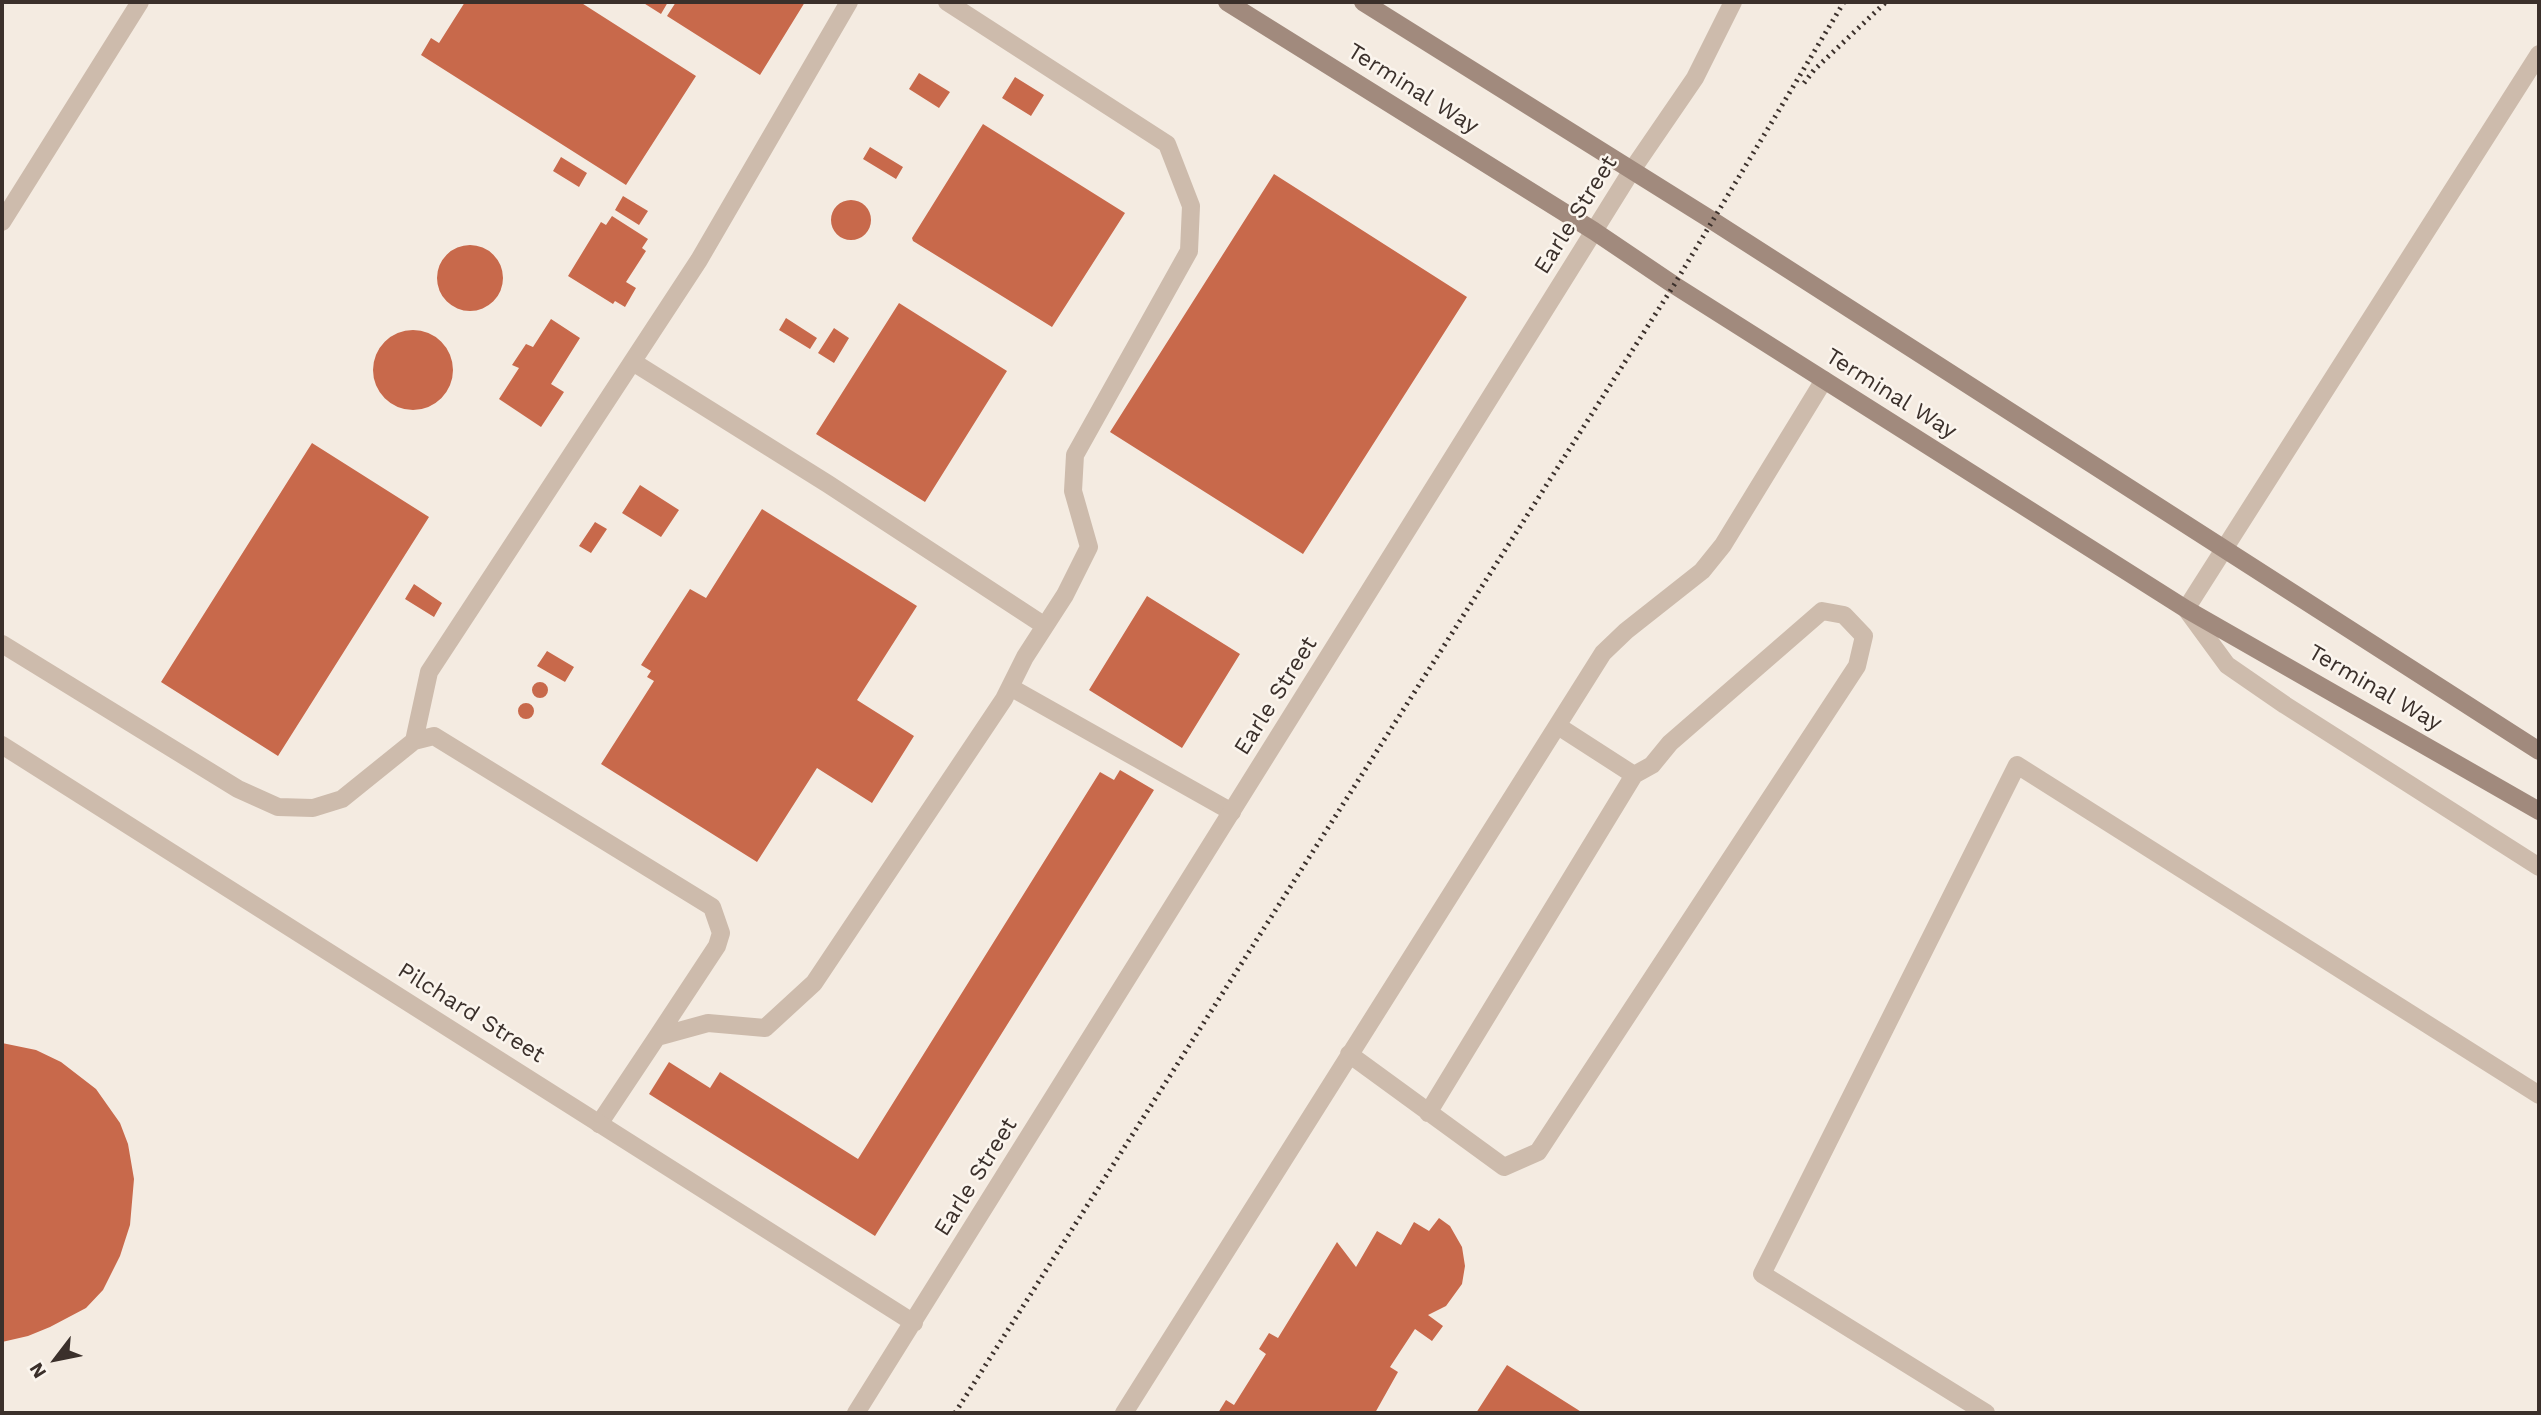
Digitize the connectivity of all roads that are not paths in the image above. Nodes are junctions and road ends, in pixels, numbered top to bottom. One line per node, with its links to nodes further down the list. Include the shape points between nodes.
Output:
1 (140, 2): 9 (street)
2 (849, 2): 11 (street, via 699,260)
3 (947, 2): 15 (street, via 1167,144 1191,206 1189,251 1075,455 1073,491 1089,547)
4 (1227, 2): 10 (main road, Terminal Way)
5 (1363, 2): 8 (main road, Terminal Way)
6 (1733, 2): 8 (street, Earle Street, via 1695,78)
7 (2539, 54): 13 (street)
8 (1632, 170): 10 (street, Earle Street); 13 (main road, Terminal Way)
9 (2, 222)
10 (1594, 231): 12 (main road, Terminal Way); 24 (street, Earle Street)
11 (633, 362): 15 (street); 19 (street, via 429,672)
12 (1824, 380): 14 (main road, Terminal Way); 18 (street, via 1723,545 1702,571 1603,653)
13 (2225, 549): 14 (street); 21 (main road, Terminal Way)
14 (2186, 609): 23 (main road, Terminal Way); 25 (street, via 2227,665)
15 (1045, 626): 17 (street)
16 (2, 644): 19 (street, via 238,789 278,807 313,808 342,799)
17 (1010, 687): 24 (street); 26 (street, via 814,983 765,1028 708,1023)
18 (1558, 726): 22 (street); 27 (street)
19 (414, 741): 26 (street, via 434,736 712,907 721,933 717,946)
20 (2, 745): 30 (street, Pilchard Street)
21 (2539, 751)
22 (1634, 775): 29 (street); 29 (street, via 1652,765 1670,743 1822,611 1844,615 1864,636 1857,666 1538,1152 1504,1167)
23 (2539, 811)
24 (1232, 812): 31 (street, Earle Street)
25 (2539, 867)
26 (657, 1037): 30 (street)
27 (1349, 1054): 29 (street); 33 (street)
28 (2539, 1096): 34 (street, via 2017,765 1762,1274)
29 (1428, 1112)
30 (599, 1124): 31 (street, Pilchard Street)
31 (914, 1323): 32 (street, Earle Street)
32 (856, 1413)
33 (1124, 1413)
34 (1986, 1413)

